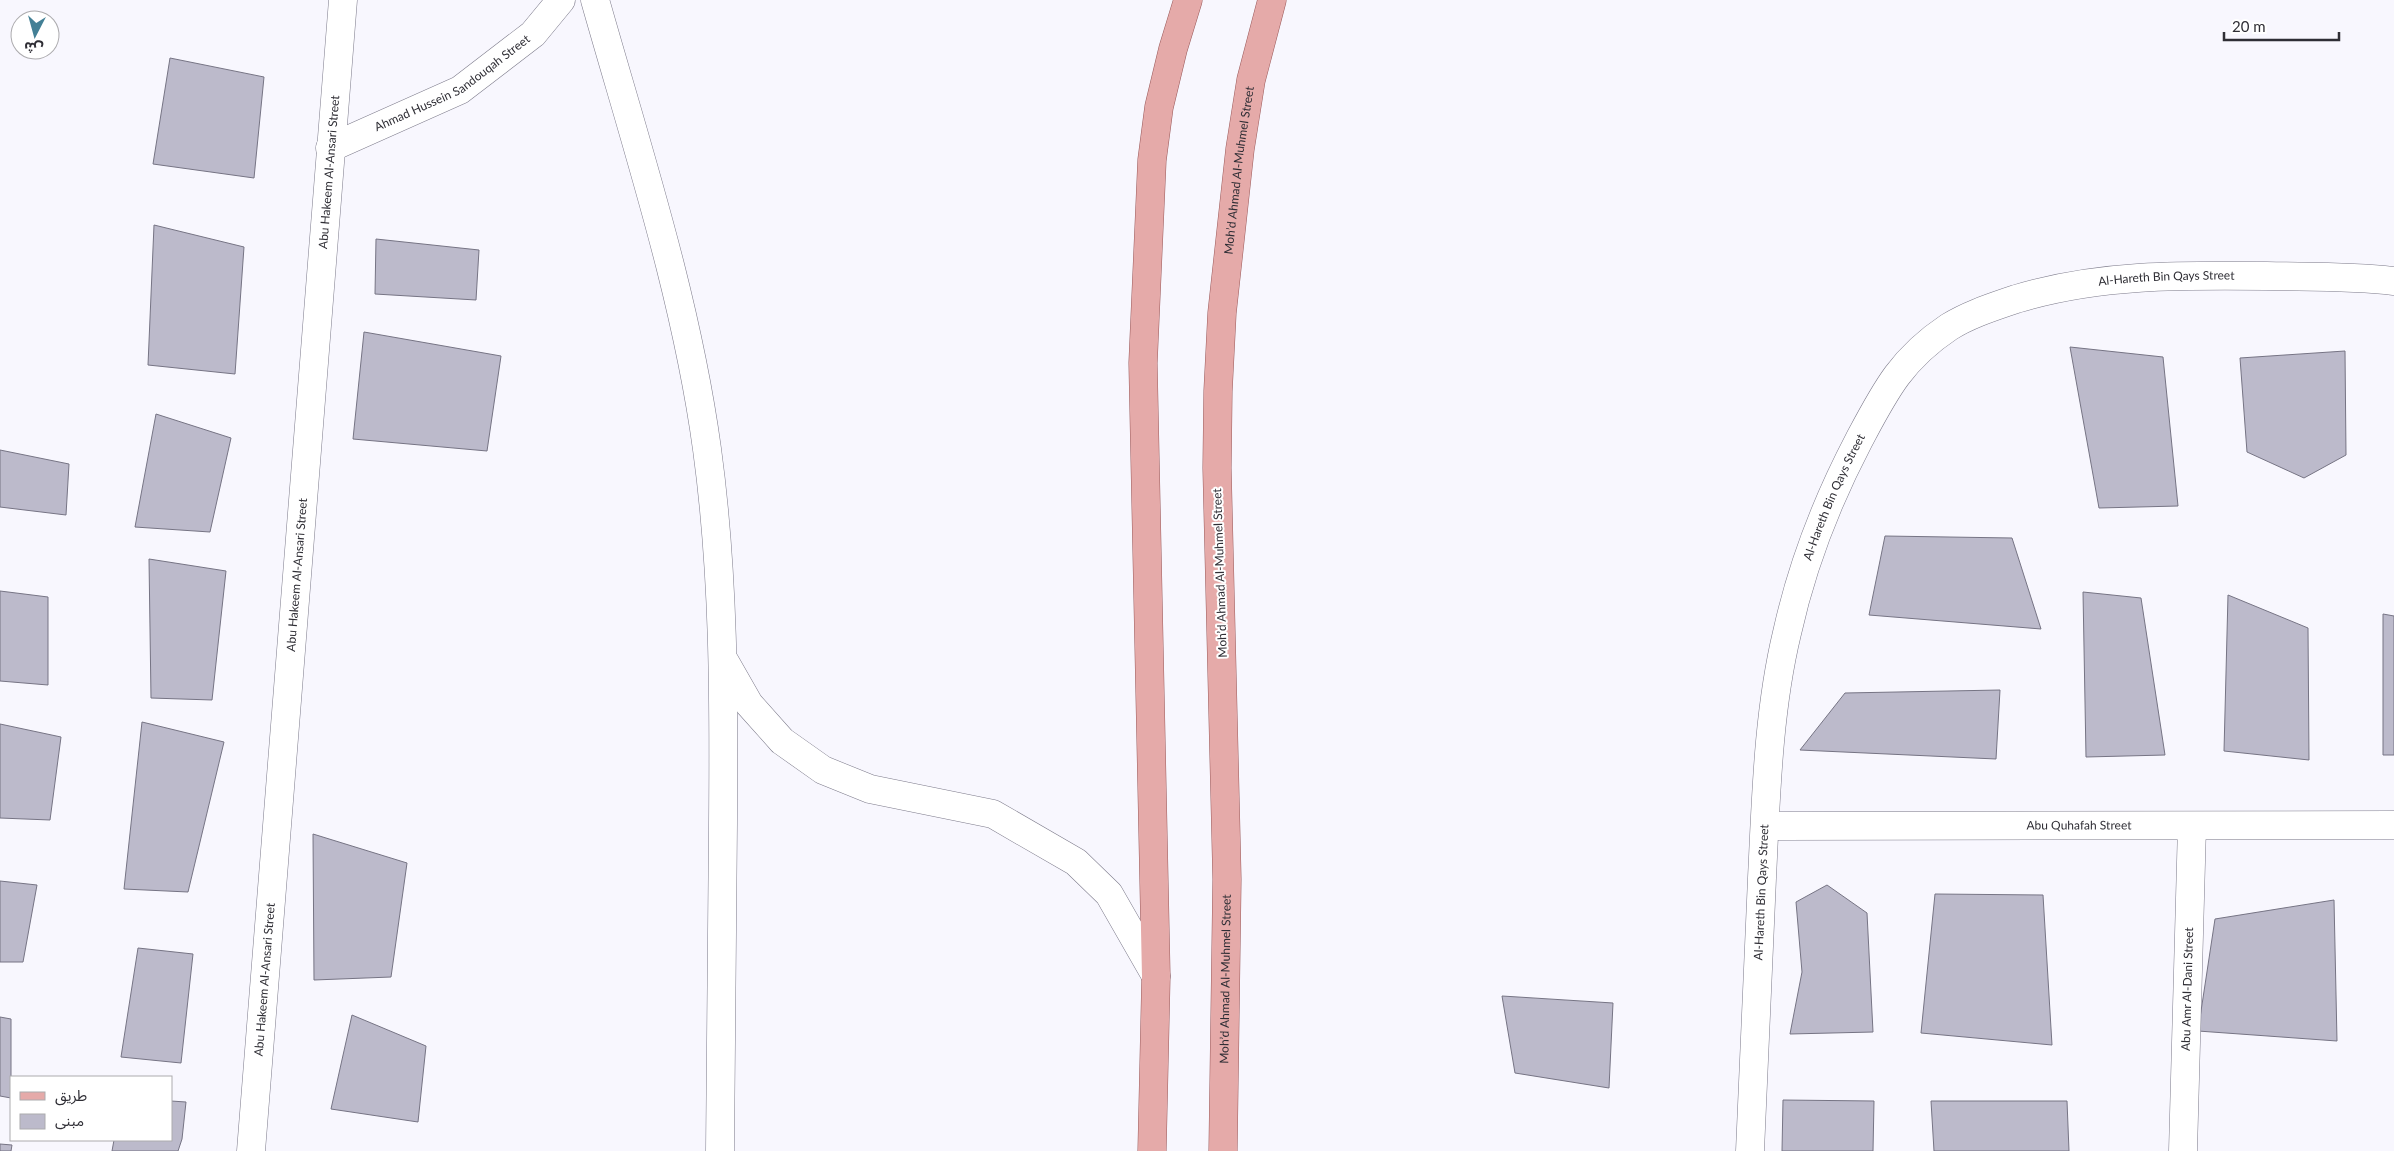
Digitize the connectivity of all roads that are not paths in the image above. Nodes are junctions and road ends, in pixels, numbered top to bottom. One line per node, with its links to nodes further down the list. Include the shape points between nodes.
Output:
1 (343, 0): 6 (street, Abu Hakeem Al-Ansari Street)
2 (561, 0): 6 (street, Ahmad Hussein Sandouqah Street, via 533,34 460,90)
3 (595, 0): 8 (street, via 688,342 707,447 715,515)
4 (1188, 0): 12 (main road, via 1159,107 1148,219 1143,344)
5 (1272, 0): 16 (main road, Moh’d Ahmad Al-Muhmel Street, via 1251,80 1240,149 1222,313 1218,391 1227,879)
6 (330, 148): 13 (street, Abu Hakeem Al-Ansari Street)
7 (2394, 281): 10 (street, Al-Hareth Bin Qays Street, via 2200,275 2134,277 2079,284 1982,310 1951,326 1916,352 1890,383 1846,466 1818,529 1799,585 1786,636 1771,736)
8 (724, 661): 12 (street, via 749,704 782,741 823,770 870,789 993,814 1076,862 1108,894); 14 (street)
9 (2394, 825): 11 (street, Abu Quhafah Street)
10 (1765, 826): 11 (street, Abu Quhafah Street); 17 (street, Al-Hareth Bin Qays Street)
11 (2192, 826): 18 (street, Abu Amr Al-Dani Street)
12 (1156, 976): 15 (main road)
13 (251, 1151)
14 (720, 1151)
15 (1152, 1151)
16 (1223, 1151)
17 (1750, 1151)
18 (2183, 1151)

